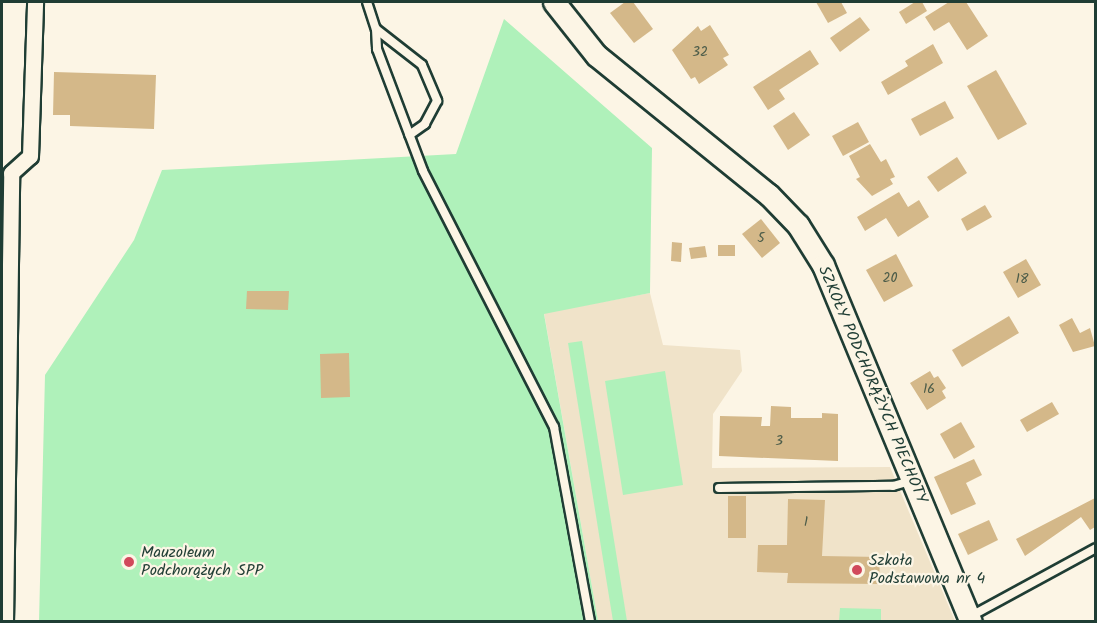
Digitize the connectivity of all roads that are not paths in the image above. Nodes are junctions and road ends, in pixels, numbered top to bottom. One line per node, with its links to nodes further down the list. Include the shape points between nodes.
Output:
1 (35, 2): 10 (street, via 30,156 11,173)
2 (367, 2): 4 (lane)
3 (554, 2): 6 (street, SZKOŁY PODCHORĄŻYCH PIECHOTY, via 597,55 769,195 798,225 823,265)
4 (376, 29): 5 (lane, via 377,49); 5 (lane, via 422,64 437,101 425,124)
5 (409, 135): 11 (lane, via 423,171 554,427)
6 (912, 480): 7 (lane, via 893,486); 9 (street, SZKOŁY PODCHORĄŻYCH PIECHOTY)
7 (719, 488)
8 (1095, 548): 9 (lane)
9 (970, 619)
10 (5, 621)
11 (590, 621)

